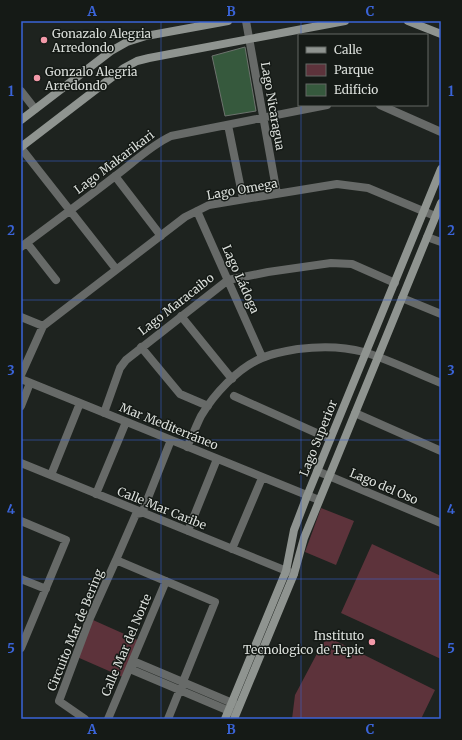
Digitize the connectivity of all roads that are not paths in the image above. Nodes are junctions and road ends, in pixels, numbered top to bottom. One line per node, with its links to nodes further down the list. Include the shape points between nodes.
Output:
1 (228, 21): 10 (street, via 146,36 127,42 111,51)
2 (246, 21): 6 (street, Lago Nicaragua)
3 (345, 21): 6 (street)
4 (408, 21): 5 (street)
5 (441, 34)
6 (249, 39): 11 (street, Lago Nicaragua); 15 (street, via 137,61 124,68)
7 (21, 91): 10 (street)
8 (322, 106): 11 (street, Lago Makarikari)
9 (382, 106): 14 (street)
10 (35, 109): 12 (street)
11 (263, 118): 13 (street, Lago Makarikari); 18 (street, Lago Nicaragua)
12 (21, 120)
13 (228, 125): 17 (street, Lago Makarikari, via 161,140); 19 (street)
14 (441, 132)
15 (21, 148): 21 (street)
16 (441, 169): 23 (street, Lago Superior)
17 (115, 176): 21 (street, Lago Makarikari); 25 (street)
18 (277, 194): 19 (street, Lago Omega); 23 (street, Lago Omega, via 349,184 368,188)
19 (243, 199): 22 (street, Lago Omega, via 209,205)
20 (441, 203): 24 (street, Lago Superior)
21 (70, 211): 28 (street, Lago Makarikari); 29 (street)
22 (197, 211): 25 (street, Lago Omega); 31 (street, Lago Ládoga)
23 (423, 212): 24 (street, Lago Omega); 32 (street, Lago Superior)
24 (435, 216): 26 (street, Lago Superior)
25 (161, 236): 29 (street, Lago Omega)
26 (427, 237): 27 (street); 33 (street, Lago Superior)
27 (441, 242)
28 (24, 245): 30 (street)
29 (116, 269): 37 (street, Lago Omega)
30 (56, 280)
31 (228, 280): 32 (street, Lago Maracaibo, via 338,263 352,264); 35 (street, Lago Maracaibo); 40 (street, Lago Ládoga)
32 (395, 283): 39 (street, Lago Superior)
33 (402, 298): 34 (street); 41 (street, Lago Superior)
34 (441, 314)
35 (181, 316): 38 (street, Lago Maracaibo); 44 (street)
36 (21, 317): 37 (street)
37 (43, 326): 42 (street, Lago Omega)
38 (141, 347): 50 (street, via 180,394); 51 (street, Lago Maracaibo, via 120,368)
39 (366, 353): 40 (street, via 316,346); 41 (street); 54 (street, Lago Superior)
40 (262, 357): 44 (street)
41 (378, 357): 46 (street); 52 (street, Lago Superior)
42 (21, 375)
43 (21, 379): 45 (street, Mar Mediterráneo)
44 (232, 379): 50 (street)
45 (30, 383): 48 (street, Mar Mediterráneo); 49 (street)
46 (441, 383)
47 (234, 396): 54 (street)
48 (80, 403): 51 (street, Mar Mediterráneo); 61 (street)
49 (21, 406)
50 (208, 406): 56 (street)
51 (104, 413): 53 (street, Mar Mediterráneo)
52 (355, 413): 57 (street); 62 (street, Lago Superior)
53 (126, 422): 55 (street, Mar Mediterráneo); 64 (street)
54 (330, 439): 60 (street, Lago Superior)
55 (171, 440): 56 (street, Mar Mediterráneo); 67 (street)
56 (188, 447): 58 (street, Mar Mediterráneo)
57 (441, 451)
58 (217, 459): 63 (street, Mar Mediterráneo); 70 (street)
59 (21, 463): 61 (street, Calle Mar Caribe)
60 (317, 471): 62 (street, Lago del Oso); 65 (street, Lago Superior)
61 (51, 476): 64 (street, Calle Mar Caribe)
62 (329, 476): 66 (street, Lago Superior); 69 (street, Lago del Oso)
63 (262, 478): 65 (street, Mar Mediterráneo); 71 (street)
64 (96, 494): 67 (street, Calle Mar Caribe)
65 (307, 496): 66 (street, Mar Mediterráneo); 73 (street, Lago Superior, via 294,530)
66 (319, 500): 73 (street, Lago Superior)
67 (142, 513): 70 (street, Calle Mar Caribe); 72 (street, Circuito Mar de Bering, via 136,514)
68 (21, 521): 76 (street, via 66,540)
69 (441, 523)
70 (188, 531): 71 (street, Calle Mar Caribe)
71 (232, 549): 73 (street, Calle Mar Caribe)
72 (116, 560): 75 (street, Circuito Mar de Bering); 83 (street, Circuito Mar de Bering, via 90,618 59,700)
73 (290, 573): 82 (street, Lago Superior)
74 (21, 578): 76 (street)
75 (166, 581): 78 (street, Calle Mar del Norte); 80 (street, Circuito Mar de Bering, via 215,602)
76 (46, 589): 77 (street)
77 (22, 642)
78 (133, 660): 79 (street, Calle Mar del Norte); 80 (street)
79 (130, 669): 81 (street); 84 (street, Calle Mar del Norte)
80 (183, 682): 81 (street, Circuito Mar de Bering); 82 (street)
81 (179, 690): 82 (street); 85 (street, Circuito Mar de Bering)
82 (232, 712)
83 (85, 719)
84 (108, 719)
85 (168, 719)

